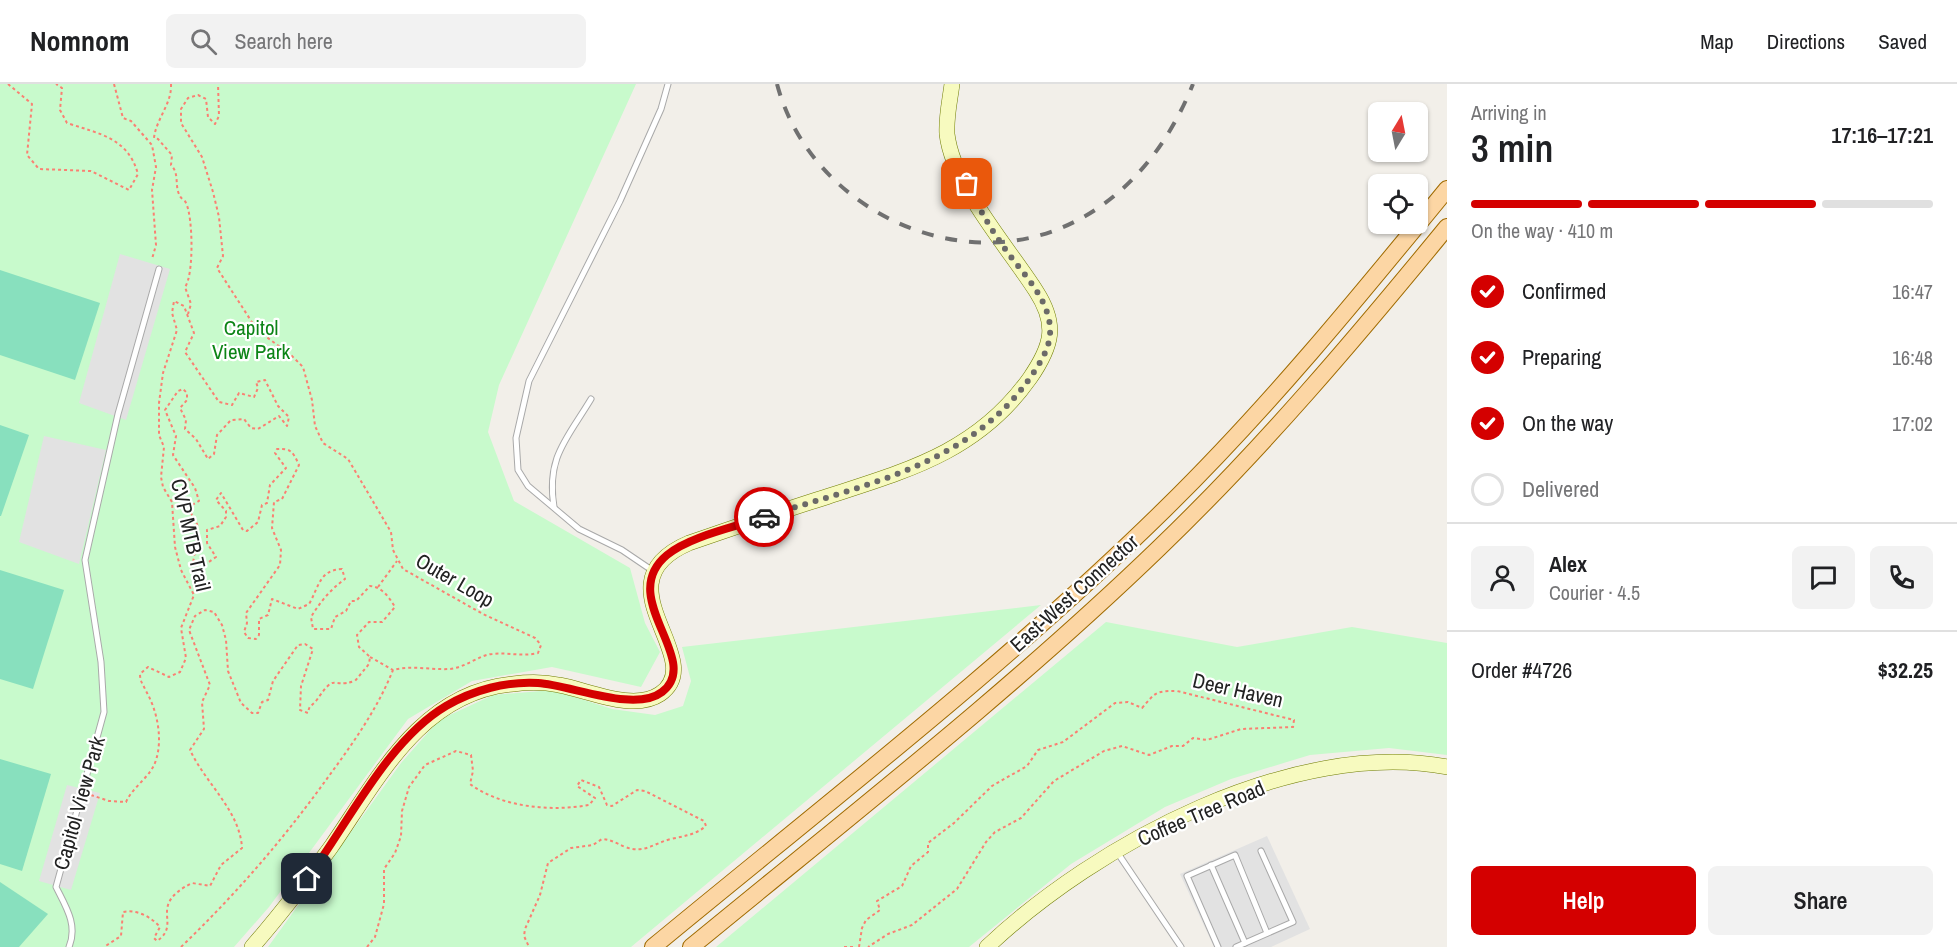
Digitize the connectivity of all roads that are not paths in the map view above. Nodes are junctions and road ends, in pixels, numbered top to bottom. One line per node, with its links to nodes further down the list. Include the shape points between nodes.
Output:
1 (668, 84): 7 (lane, via 661,109 620,201 523,398 516,438 518,470 528,486)
2 (952, 84): 8 (street, via 947,131 953,156 1000,243 1035,289 1048,317 1048,349 999,414 953,449 907,470 689,543 667,555)
3 (1447, 189): 17 (main road, East-West Connector, via 1279,390 1131,542 990,668)
4 (1447, 227): 18 (main road, East-West Connector, via 1304,397 1129,576 1022,672)
5 (159, 269): 15 (lane, Capitol View Park, via 118,414 85,560 105,698 98,740 56,887 75,934)
6 (591, 399): 7 (lane, via 552,469)
7 (554, 508): 8 (lane, via 579,529)
8 (655, 572): 16 (street, via 650,600 674,666 672,680 664,690 653,698 638,700 552,684 513,684 486,689 446,706 426,721 391,759 315,868)
9 (1447, 767): 10 (street, Coffee Tree Road, via 1375,762 1311,772 1193,812)
10 (1116, 850): 19 (street, Coffee Tree Road, via 1042,900); 20 (lane)
11 (1262, 851): 13 (lane, via 1293,922)
12 (1211, 865): 13 (lane, via 1234,855); 14 (lane); 21 (lane, via 1187,876)
13 (1267, 933): 14 (lane)
14 (1245, 943): 22 (lane)
15 (69, 947)
16 (252, 947)
17 (653, 947)
18 (691, 947)
19 (987, 947)
20 (1181, 947)
21 (1218, 947)
22 (1236, 947)

